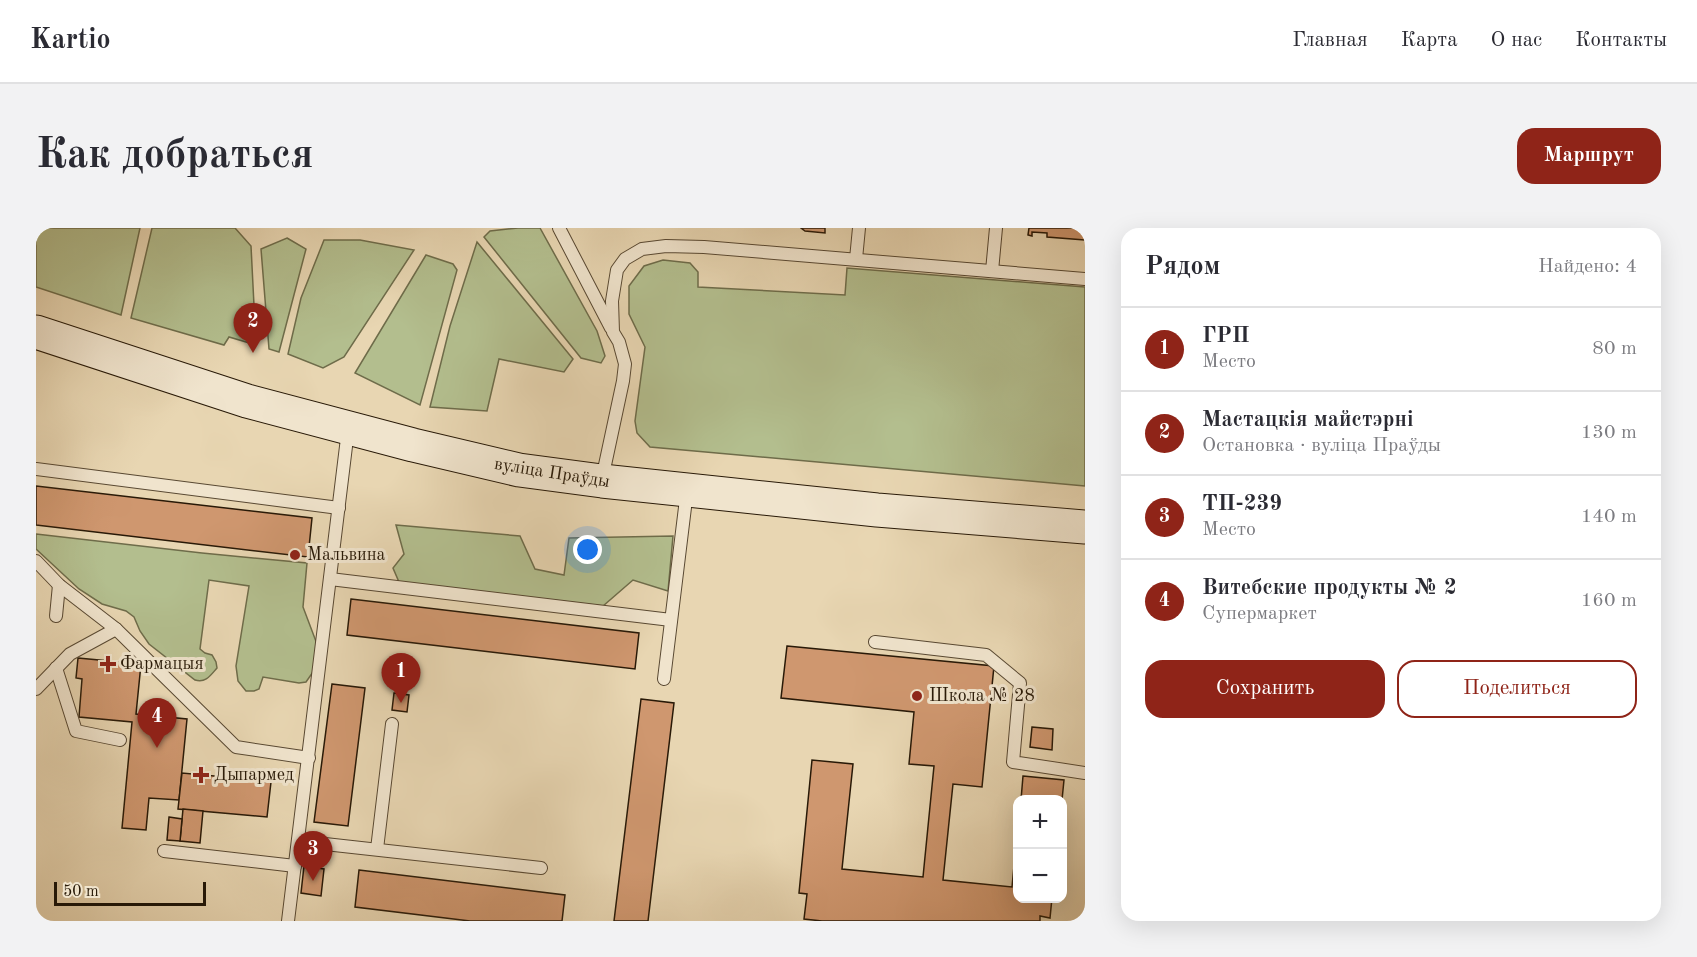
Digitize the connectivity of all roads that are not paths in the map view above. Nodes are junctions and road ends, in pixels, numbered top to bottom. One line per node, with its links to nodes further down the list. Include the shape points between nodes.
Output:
1 (559, 228): 8 (lane)
2 (859, 228): 4 (lane)
3 (996, 228): 5 (lane)
4 (856, 260): 5 (lane); 8 (lane, via 704,247 642,249 625,259 617,270)
5 (992, 271): 6 (lane)
6 (1085, 279)
7 (36, 332): 9 (main road, вуліца Праўды, via 247,401)
8 (613, 332): 11 (lane, via 625,364)
9 (348, 429): 11 (main road, вуліца Праўды, via 519,470); 13 (lane)
10 (36, 470): 13 (lane)
11 (602, 481): 12 (main road, вуліца Праўды)
12 (687, 490): 14 (main road, вуліца Праўды); 19 (lane)
13 (339, 508): 16 (lane)
14 (1085, 527)
15 (36, 561): 17 (lane)
16 (330, 579): 19 (lane); 27 (lane)
17 (59, 585): 18 (lane); 20 (lane)
18 (56, 615)
19 (671, 620): 23 (lane)
20 (116, 629): 22 (lane, via 70,654); 27 (lane, via 236,747)
21 (875, 642): 28 (lane, via 986,656 1020,683 1013,762)
22 (56, 668): 24 (lane); 26 (lane, via 76,730)
23 (664, 679)
24 (36, 689)
25 (392, 724): 30 (lane)
26 (120, 740)
27 (309, 758): 29 (lane)
28 (1085, 773)
29 (298, 841): 30 (lane); 32 (lane)
30 (377, 849): 33 (lane)
31 (164, 851): 32 (lane)
32 (295, 866): 34 (lane)
33 (541, 868)
34 (288, 921)

